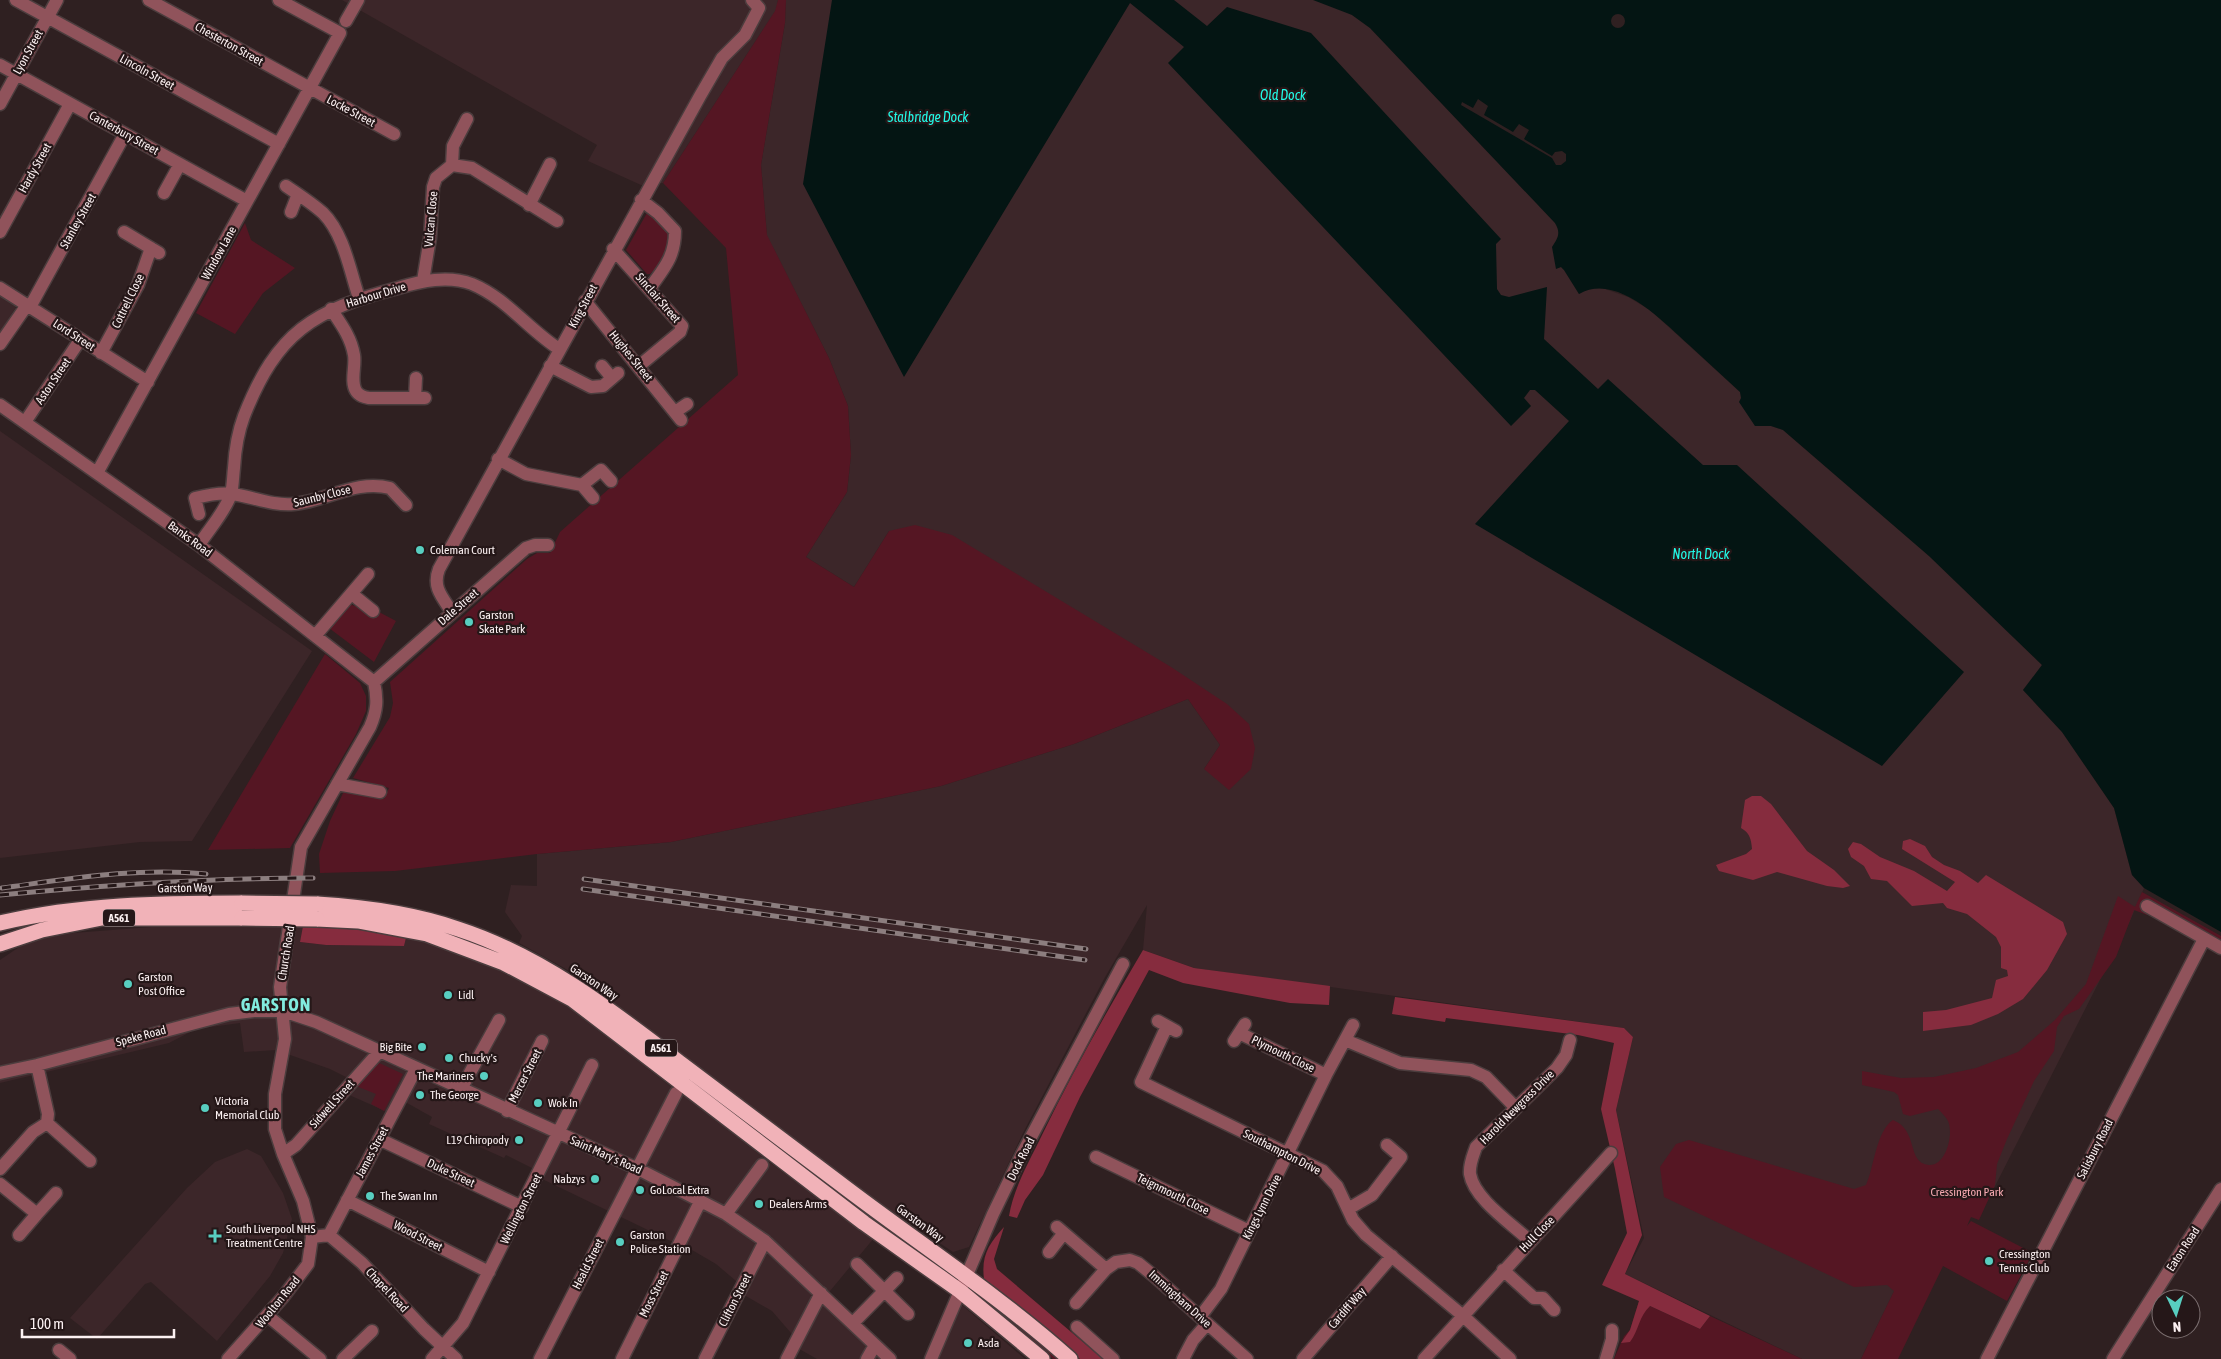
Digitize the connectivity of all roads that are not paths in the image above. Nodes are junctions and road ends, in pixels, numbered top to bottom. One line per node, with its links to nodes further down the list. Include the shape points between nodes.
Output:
1 (16, 0): 7 (street, Lincoln Street)
2 (57, 0): 7 (street, Lyon Street)
3 (149, 0): 11 (street, Chesterton Street)
4 (279, 0): 11 (street, Window Lane, via 340,34)
5 (358, 0): 8 (street)
6 (756, 4): 24 (street, King Street, via 745,35 722,58)
7 (48, 17): 10 (street, Lyon Street); 17 (street, Lincoln Street)
8 (346, 21)
9 (0, 65): 10 (street, Canterbury Street)
10 (16, 74): 12 (street, Lyon Street); 13 (street, Canterbury Street)
11 (309, 88): 16 (street, Locke Street); 17 (street, Window Lane)
12 (0, 104)
13 (70, 104): 15 (street, Canterbury Street); 29 (street, Hardy Street)
14 (467, 119): 20 (street, via 453,146)
15 (125, 134): 18 (street, Canterbury Street); 37 (street, Stanley Street)
16 (394, 134)
17 (279, 144): 25 (street, Window Lane)
18 (180, 164): 22 (street); 25 (street, Canterbury Street)
19 (550, 164): 26 (street)
20 (452, 165): 26 (street, via 472,168); 32 (street, Vulcan Close, via 436,178 433,187)
21 (286, 186): 23 (street)
22 (164, 192)
23 (298, 194): 27 (street); 35 (street, via 333,225)
24 (641, 200): 31 (street, King Street); 34 (street, via 675,232 671,258)
25 (247, 201): 47 (street, Window Lane)
26 (529, 205): 28 (street)
27 (291, 212)
28 (557, 221)
29 (0, 232)
30 (124, 232): 42 (street, Cottrell Close, via 155,251)
31 (613, 249): 34 (street, Sinclair Street); 36 (street, King Street)
32 (423, 281): 35 (street, Harbour Drive); 41 (street, Harbour Drive, via 451,280 492,294)
33 (0, 288): 37 (street, Lord Street)
34 (650, 288): 45 (street, Sinclair Street, via 682,326 680,332)
35 (359, 298): 38 (street, Harbour Drive)
36 (585, 301): 41 (street, King Street); 45 (street, Hughes Street)
37 (28, 306): 39 (street, Lord Street); 40 (street, Stanley Street)
38 (331, 309): 46 (street, via 348,333 354,356 353,384 356,392 369,398 420,398); 55 (street, Harbour Drive, via 295,333 278,352 256,387 237,441)
39 (80, 340): 42 (street, Lord Street); 50 (street, Aston Street)
40 (0, 344)
41 (559, 349): 43 (street, King Street)
42 (101, 353): 47 (street, Lord Street)
43 (550, 366): 44 (street, via 591,387 603,386 615,375); 51 (street, King Street)
44 (602, 366)
45 (639, 366): 48 (street, Hughes Street, via 678,416)
46 (416, 378)
47 (148, 382): 52 (street, Window Lane)
48 (687, 404)
49 (0, 405): 50 (street, Banks Road)
50 (26, 422): 52 (street, Banks Road)
51 (498, 459): 54 (street, via 526,474); 64 (street, King Street, via 435,578 437,591)
52 (97, 472): 59 (street, Banks Road)
53 (611, 481): 54 (street, via 601,470)
54 (582, 485): 56 (street)
55 (231, 493): 57 (street, Saunby Close, via 274,504 295,504 367,485 379,485 390,488); 58 (street, via 191,497); 59 (street, Harbour Drive)
56 (593, 498)
57 (406, 505)
58 (199, 514)
59 (199, 545): 65 (street, Banks Road)
60 (548, 545): 64 (street, Dale Street, via 526,548)
61 (368, 574): 62 (street)
62 (352, 594): 63 (street); 65 (street)
63 (373, 611)
64 (452, 612): 66 (street, Dale Street)
65 (315, 636): 66 (street, Banks Road)
66 (374, 682): 67 (street, Church Road, via 378,698 376,713)
67 (337, 784): 68 (street); 75 (street, Church Road, via 301,847 280,987)
68 (380, 792)
69 (2146, 906): 71 (street)
70 (0, 923): 126 (highway, Garston Way / A561, bridge, via 36,914 95,907 317,904 361,906 421,918 487,940 532,960 643,1034 853,1194)
71 (2204, 939): 73 (street); 166 (street, Salisbury Road)
72 (0, 944): 129 (highway, A561, bridge, via 42,930 102,918 358,921 426,934 504,963 572,999 864,1223)
73 (2221, 948)
74 (1123, 964): 126 (street, Dock Road, via 1022,1154)
75 (283, 1010): 83 (street, Saint Mary's Road); 84 (street, Speke Road, via 205,1019); 99 (street, Church Road, via 285,1039 275,1094 275,1129)
76 (499, 1020): 89 (street)
77 (1354, 1025): 80 (street, Kings Lynn Drive)
78 (1167, 1026): 98 (street, Southampton Drive, via 1141,1082)
79 (1239, 1033): 88 (street, Plymouth Close)
80 (1345, 1040): 88 (street, Kings Lynn Drive); 91 (street, via 1400,1063 1472,1070 1486,1077)
81 (1570, 1040): 91 (street, Harold Newgrass Drive, via 1566,1055 1556,1068)
82 (542, 1041): 92 (street, Mercer Street)
83 (379, 1052): 86 (street, Saint Mary's Road); 99 (street, Sidwell Street, via 296,1145)
84 (37, 1065): 87 (street, Speke Road); 93 (street, via 48,1114)
85 (592, 1065): 94 (street, Wellington Street)
86 (416, 1069): 89 (street, Saint Mary's Road); 95 (street, James Street)
87 (0, 1073)
88 (1326, 1075): 98 (street, Kings Lynn Drive)
89 (461, 1089): 92 (street, Saint Mary's Road)
90 (676, 1093): 103 (street, Heald Street)
91 (1516, 1108): 119 (street, Harold Newgrass Drive, via 1476,1147 1470,1173 1481,1197)
92 (508, 1111): 94 (street, Saint Mary's Road)
93 (47, 1123): 101 (street); 104 (street, via 34,1132)
94 (558, 1134): 103 (street, Saint Mary's Road); 110 (street, Wellington Street)
95 (379, 1139): 108 (street, James Street); 110 (street, Duke Street)
96 (1387, 1145): 111 (street, via 1401,1157 1372,1195)
97 (1612, 1152): 119 (street, Hull Close)
98 (1288, 1153): 111 (street, Southampton Drive, via 1323,1171 1337,1186); 114 (street, Kings Lynn Drive)
99 (283, 1154): 117 (street, Church Road, via 303,1200)
100 (1096, 1157): 114 (street, Teignmouth Close)
101 (90, 1161)
102 (762, 1165): 113 (street)
103 (638, 1169): 109 (street, Saint Mary's Road); 150 (street, Heald Street)
104 (0, 1170)
105 (0, 1184): 112 (street)
106 (2221, 1189): 167 (street, Eaton Road)
107 (56, 1193): 112 (street)
108 (347, 1200): 116 (street, James Street); 125 (street, Wood Street)
109 (700, 1202): 113 (street, Saint Mary's Road); 151 (street, Moss Street)
110 (522, 1207): 125 (street, Wellington Street)
111 (1348, 1209): 121 (street, Southampton Drive, via 1352,1220 1366,1235)
112 (37, 1214): 115 (street)
113 (726, 1214): 118 (street, Saint Mary's Road)
114 (1249, 1231): 136 (street, Kings Lynn Drive)
115 (19, 1235)
116 (329, 1235): 117 (street); 142 (street, Chapel Road, via 362,1263)
117 (312, 1237): 135 (street, Woolton Road, via 308,1264)
118 (765, 1241): 130 (street, Saint Mary's Road); 152 (street, Clifton Street)
119 (1530, 1241): 124 (street, Hull Close)
120 (1049, 1252): 123 (street, via 1061,1230)
121 (1392, 1256): 134 (street, Southampton Drive); 162 (street, Cardiff Way)
122 (857, 1264): 128 (street)
123 (1106, 1269): 131 (street, Immingham Drive); 136 (street, Immingham Drive, via 1116,1262 1138,1262)
124 (1503, 1270): 132 (street, via 1534,1298 1543,1298); 134 (street, Hull Close)
125 (489, 1272): 142 (street, Wellington Street, via 463,1323)
126 (967, 1276): 129 (street, Dock Road); 158 (highway, Garston Way / A561)
127 (897, 1278): 128 (street)
128 (885, 1291): 133 (street); 137 (street)
129 (960, 1291): 156 (street, Dock Road); 157 (highway, A561)
130 (822, 1293): 137 (street, Saint Mary's Road); 153 (street)
131 (1076, 1303)
132 (1554, 1310)
133 (908, 1314)
134 (1462, 1315): 163 (street, Hull Close); 164 (street, Southampton Drive)
135 (268, 1316): 145 (street, Woolton Road); 146 (street)
136 (1204, 1321): 160 (street, Kings Lynn Drive); 161 (street, Immingham Drive)
137 (853, 1323): 141 (street, Saint Mary's Road)
138 (1077, 1328): 159 (street)
139 (1612, 1330): 165 (street)
140 (372, 1331): 147 (street)
141 (875, 1345): 154 (street); 155 (street, Saint Mary's Road)
142 (443, 1348): 148 (street, Wellington Street); 149 (street, Chapel Road)
143 (59, 1350): 144 (street)
144 (70, 1359)
145 (228, 1359)
146 (320, 1359)
147 (343, 1359)
148 (432, 1359)
149 (456, 1359)
150 (540, 1359)
151 (622, 1359)
152 (705, 1359)
153 (787, 1359)
154 (868, 1359)
155 (890, 1359)
156 (931, 1359)
157 (1042, 1359)
158 (1070, 1359)
159 (1113, 1359)
160 (1183, 1359)
161 (1247, 1359)
162 (1303, 1359)
163 (1424, 1359)
164 (1510, 1359)
165 (1606, 1359)
166 (1987, 1359)
167 (2112, 1359)

